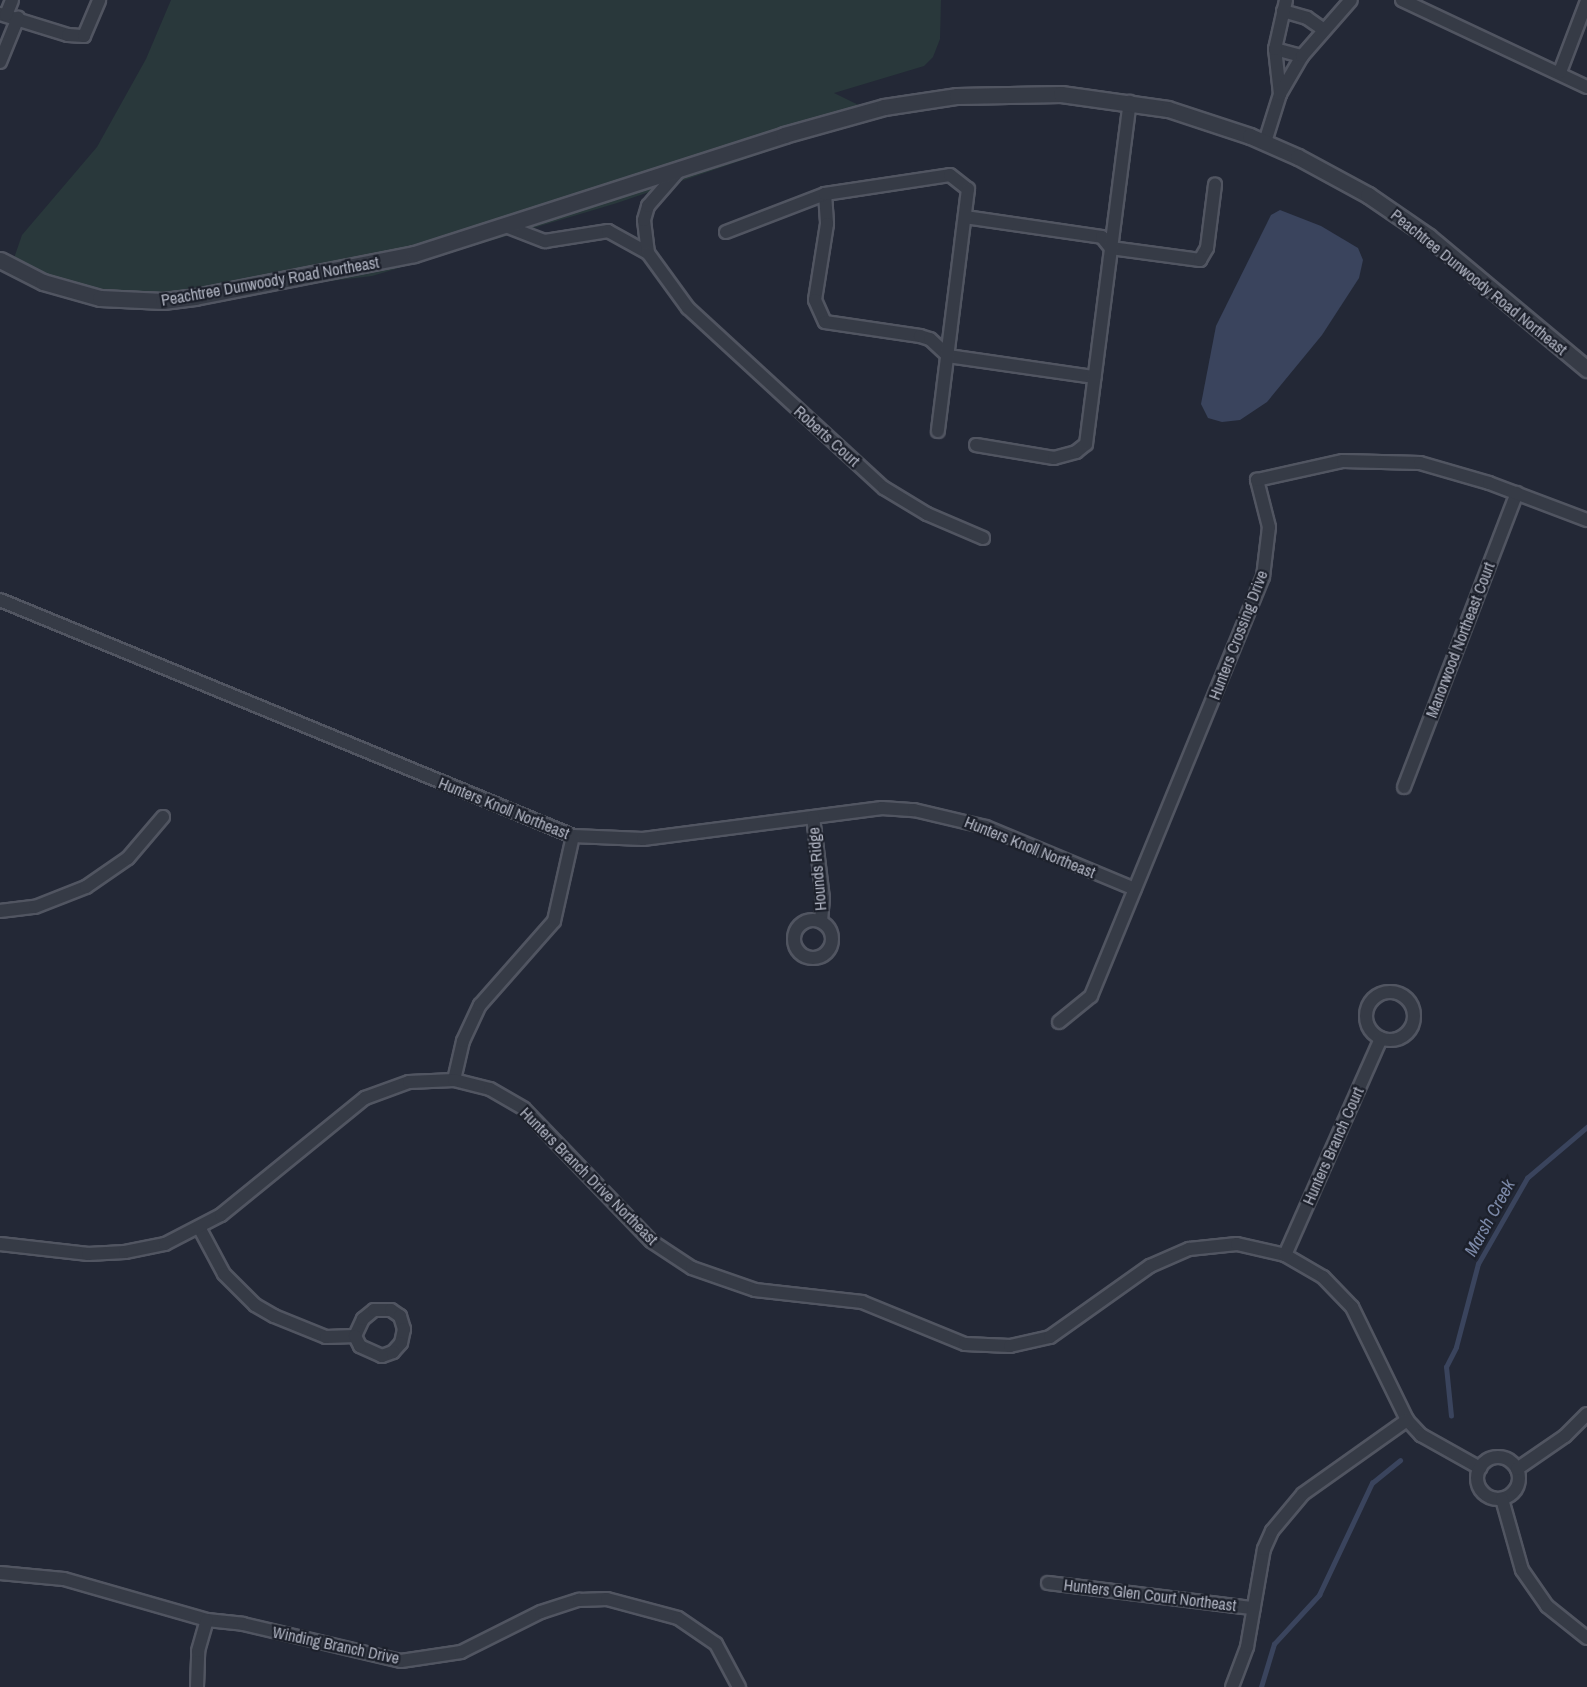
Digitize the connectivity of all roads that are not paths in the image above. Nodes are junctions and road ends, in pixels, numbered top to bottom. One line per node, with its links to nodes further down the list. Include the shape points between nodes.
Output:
1 (12, 0): 7 (street)
2 (99, 0): 7 (street, via 84,36 68,35)
3 (1351, 0): 8 (street)
4 (1402, 0): 12 (street)
5 (1587, 1): 12 (street)
6 (1285, 5): 8 (street); 9 (street)
7 (8, 16): 11 (street)
8 (1323, 29): 10 (street)
9 (1275, 49): 10 (street); 14 (street)
10 (1302, 56): 14 (street)
11 (0, 62)
12 (1560, 72): 13 (street)
13 (1587, 87)
14 (1280, 94): 16 (street)
15 (1130, 102): 16 (street, Peachtree Dunwoody Road Northeast, via 1168,109); 17 (street, Peachtree Dunwoody Road Northeast, via 1061,94 947,97 884,107); 23 (street)
16 (1265, 142): 27 (street, Peachtree Dunwoody Road Northeast, via 1368,195 1429,237)
17 (681, 168): 21 (street, Peachtree Dunwoody Road Northeast); 24 (street, via 648,206 644,220)
18 (1215, 185): 23 (street, via 1207,248 1200,260)
19 (825, 194): 20 (street, via 950,175 968,189); 22 (street); 26 (street, via 827,224 815,300 825,322 920,336 930,339)
20 (965, 217): 23 (street, via 1102,237); 26 (street)
21 (508, 227): 24 (street, via 545,242 608,231); 25 (street, Peachtree Dunwoody Road Northeast, via 374,264 163,301 100,298 71,292)
22 (726, 232)
23 (1111, 248): 28 (street)
24 (648, 253): 33 (street, Roberts Court, via 688,308 884,488 927,514)
25 (0, 260)
26 (948, 356): 28 (street); 29 (street)
27 (1587, 369)
28 (1094, 377): 30 (street, via 1086,444 1076,452 1054,458)
29 (938, 431)
30 (976, 445)
31 (1517, 493): 32 (street, Hunters Crossing Drive); 35 (street, Manorwood Northeast Court); 39 (street, Hunters Crossing Drive, via 1420,463 1381,459 1308,467 1257,480 1269,527 1263,577)
32 (1587, 520)
33 (983, 538)
34 (0, 600): 38 (street, Hunters Knoll Northeast)
35 (1404, 787)
36 (163, 817): 40 (street, via 128,858 86,887 35,907)
37 (813, 817): 38 (street, Hunters Knoll Northeast, via 643,839); 39 (street, Hunters Knoll Northeast, via 882,808 946,815 986,827); 41 (street, Hounds Ridge, via 823,898)
38 (573, 836): 44 (street, via 554,921 480,1005 463,1041)
39 (1135, 889): 42 (street, Hunters Crossing Drive, via 1091,996)
40 (0, 911)
41 (821, 921)
42 (1059, 1022)
43 (1381, 1038): 47 (street, Hunters Branch Court)
44 (454, 1080): 45 (street, Hunters Branch Drive Northeast, via 409,1082 365,1098); 47 (street, Hunters Branch Drive Northeast, via 490,1089 524,1109 651,1241 692,1268 755,1290 862,1302 965,1344 1010,1346 1050,1337 1150,1266 1189,1249 1237,1244)
45 (200, 1229): 46 (street, Hunters Branch Drive Northeast, via 165,1244 125,1252 88,1254); 48 (street, via 224,1274 255,1305 326,1337)
46 (0, 1244)
47 (1285, 1255): 50 (street, Hunters Branch Drive Northeast, via 1323,1277 1352,1307)
48 (355, 1336)
49 (1587, 1414): 52 (street, via 1565,1436)
50 (1407, 1420): 51 (street, Hunters Branch Drive Northeast, via 1421,1435); 56 (street, via 1303,1494 1283,1514 1264,1549)
51 (1480, 1468): 52 (street, via 1499,1457); 53 (street, via 1480,1489 1490,1497)
52 (1517, 1469): 53 (street, via 1517,1487)
53 (1502, 1499): 58 (street, via 1522,1570 1548,1606)
54 (0, 1573): 57 (street, Winding Branch Drive, via 64,1579)
55 (1048, 1583): 56 (street, Hunters Glen Court Northeast)
56 (1253, 1608): 61 (street, via 1247,1647)
57 (207, 1620): 59 (street, via 198,1651); 60 (street, Winding Branch Drive, via 243,1624 401,1661 461,1652 541,1612 579,1600 607,1599 646,1606 688,1624 716,1644)
58 (1587, 1638)
59 (197, 1687)
60 (739, 1687)
61 (1232, 1687)

